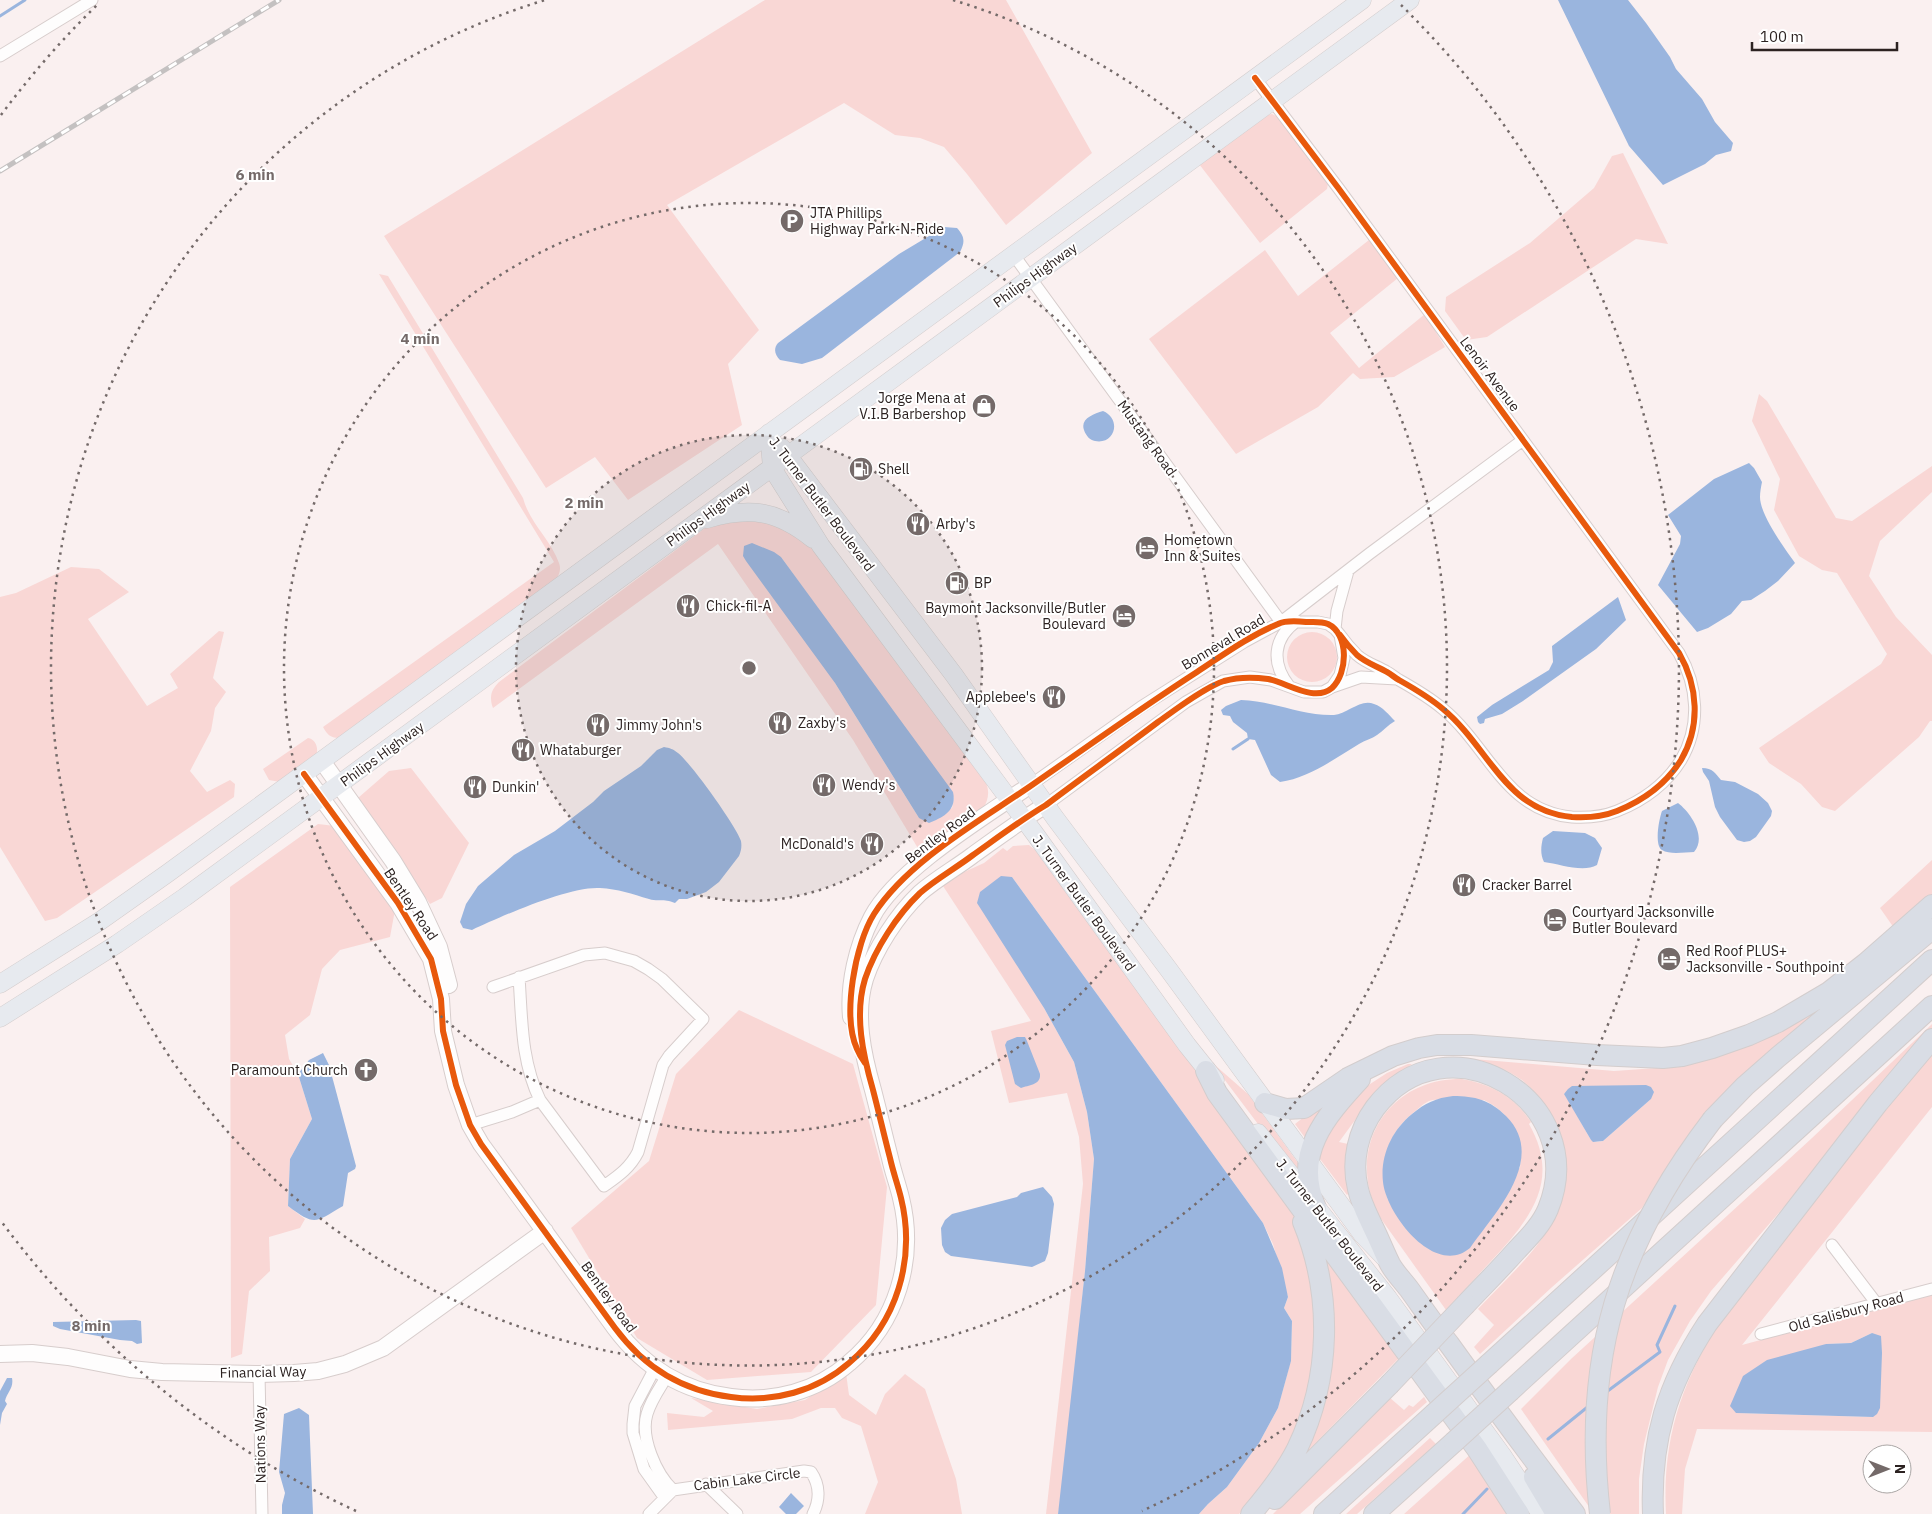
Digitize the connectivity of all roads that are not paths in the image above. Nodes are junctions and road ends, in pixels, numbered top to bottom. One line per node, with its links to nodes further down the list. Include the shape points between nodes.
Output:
1 (92, 0): 4 (street)
2 (1362, 0): 5 (main road, Philips Highway)
3 (1399, 3): 6 (main road, Philips Highway)
4 (0, 56)
5 (1255, 78): 6 (street, Lenoir Avenue); 7 (main road, Philips Highway)
6 (1273, 100): 8 (main road, Philips Highway); 10 (street, Lenoir Avenue)
7 (1013, 254): 8 (street, Mustang Road); 9 (main road, Philips Highway)
8 (1030, 278): 11 (main road, Philips Highway); 19 (street, Mustang Road)
9 (769, 433): 11 (main road, J. Turner Butler Boulevard); 12 (main road, J. Turner Butler Boulevard); 16 (main road, Philips Highway)
10 (1523, 440): 15 (street, Bonneval Road); 21 (street, Lenoir Avenue, via 1687,667 1694,691 1694,719 1684,754 1669,776 1626,808 1600,816 1562,816 1522,799 1499,775 1462,726 1426,694)
11 (788, 456): 12 (main road, Philips Highway); 26 (main road, J. Turner Butler Boulevard)
12 (772, 468): 13 (main road, Philips Highway); 14 (main road, J. Turner Butler Boulevard)
13 (693, 524): 14 (main road, via 727,514 765,513 793,524); 17 (main road, Philips Highway)
14 (821, 546): 29 (main road, J. Turner Butler Boulevard)
15 (1348, 571): 19 (street, Bonneval Road); 20 (street, via 1337,611)
16 (578, 574): 17 (main road); 24 (main road, Philips Highway)
17 (594, 599): 27 (main road, Philips Highway)
18 (1297, 621): 19 (street, Bonneval Road); 20 (street, Bonneval Road, via 1328,624); 22 (street, Bonneval Road, via 1284,631 1278,646 1278,666)
19 (1281, 622): 26 (street, Bonneval Road, via 1142,707)
20 (1337, 632): 21 (street, Lenoir Avenue, via 1357,655); 23 (street, via 1344,658)
21 (1397, 679): 23 (street, via 1361,677)
22 (1289, 686): 23 (street, via 1304,692 1323,692); 30 (street, via 1250,677 1223,681 1186,702)
23 (1332, 688)
24 (322, 761): 25 (main road, Philips Highway); 27 (street, Bentley Road)
25 (304, 774): 28 (street, Bentley Road); 35 (main road, Philips Highway, via 168,873)
26 (1032, 784): 29 (street, Bonneval Road); 30 (main road, J. Turner Butler Boulevard)
27 (339, 785): 28 (main road, Philips Highway); 44 (street, Bentley Road, via 393,861 418,902 438,947 451,997)
28 (322, 798): 39 (main road, Philips Highway, via 185,897); 44 (street, Bentley Road, via 398,903 424,945 437,978 443,1031)
29 (1010, 800): 31 (main road, J. Turner Butler Boulevard); 43 (street, Bentley Road, via 904,878 872,916 851,988 854,1038)
30 (1046, 805): 31 (street); 48 (main road, J. Turner Butler Boulevard)
31 (1023, 819): 43 (street, Bentley Road, via 921,892 891,927 865,979 861,1005); 46 (main road, J. Turner Butler Boulevard)
32 (1932, 905): 45 (highway, via 1829,992 1778,1022 1712,1048 1663,1058 1437,1045 1400,1054)
33 (1932, 929): 78 (highway, bridge, via 1745,1086 1713,1119 1679,1166 1650,1215 1627,1266 1604,1343 1594,1430)
34 (1932, 960): 73 (highway, bridge)
35 (29, 967): 37 (main road, Philips Highway); 39 (main road)
36 (519, 978): 38 (street); 47 (street, via 526,1059); 47 (street, via 584,954 605,953 634,961 662,979 703,1020 663,1065 634,1161 604,1186)
37 (0, 984)
38 (493, 987)
39 (44, 991): 41 (main road, Philips Highway)
40 (1932, 1006): 63 (highway, bridge)
41 (0, 1018)
42 (1932, 1039): 79 (highway, via 1878,1103 1693,1345 1669,1394 1660,1425)
43 (865, 1063): 60 (street, Bentley Road, via 902,1200 906,1233 900,1286 876,1336 857,1357 816,1384 767,1399 703,1392)
44 (451, 1064): 49 (street, Bentley Road)
45 (1370, 1068): 48 (highway, via 1348,1078 1304,1108 1286,1109); 50 (highway, via 1334,1108)
46 (1206, 1071): 51 (highway, via 1217,1094); 52 (main road, J. Turner Butler Boulevard, via 1224,1089)
47 (540, 1100): 49 (street)
48 (1265, 1103): 50 (main road, J. Turner Butler Boulevard)
49 (470, 1125): 53 (street, Bentley Road)
50 (1308, 1160): 52 (highway, via 1307,1179); 55 (main road, J. Turner Butler Boulevard, via 1362,1234)
51 (1290, 1196): 66 (highway, via 1477,1449); 71 (highway, via 1306,1230 1318,1270 1324,1306 1321,1370 1313,1408 1296,1450)
52 (1316, 1208): 66 (main road, J. Turner Butler Boulevard, via 1388,1298 1497,1447)
53 (545, 1231): 60 (street, Bentley Road, via 623,1338 637,1355); 61 (street, Financial Way, via 375,1352 318,1371)
54 (1832, 1244): 57 (street)
55 (1391, 1265): 62 (highway, J. Turner Butler Boulevard); 72 (highway, bridge, via 1363,1207 1358,1188 1356,1155 1368,1118 1394,1088 1432,1070 1471,1069 1508,1083 1524,1095 1548,1129 1556,1172 1547,1211 1535,1230 1466,1304)
56 (1932, 1289): 57 (street, Old Salisbury Road)
57 (1876, 1304): 58 (street, Old Salisbury Road)
58 (1761, 1334)
59 (0, 1354): 61 (street, Financial Way, via 68,1357 162,1372)
60 (661, 1372): 65 (street, via 645,1422 654,1463)
61 (259, 1374): 67 (street, Nations Way)
62 (1518, 1438): 76 (highway, via 1537,1484); 77 (highway)
63 (1454, 1442): 74 (highway); 75 (highway)
64 (706, 1484): 65 (street, Cabin Lake Circle); 69 (street); 70 (street, Cabin Lake Circle, via 811,1472 816,1481 819,1503)
65 (668, 1493): 68 (street)
66 (1531, 1509)
67 (262, 1514)
68 (649, 1514)
69 (737, 1514)
70 (814, 1514)
71 (1251, 1514)
72 (1259, 1514)
73 (1324, 1514)
74 (1374, 1514)
75 (1392, 1514)
76 (1556, 1514)
77 (1575, 1514)
78 (1600, 1514)
79 (1653, 1514)

